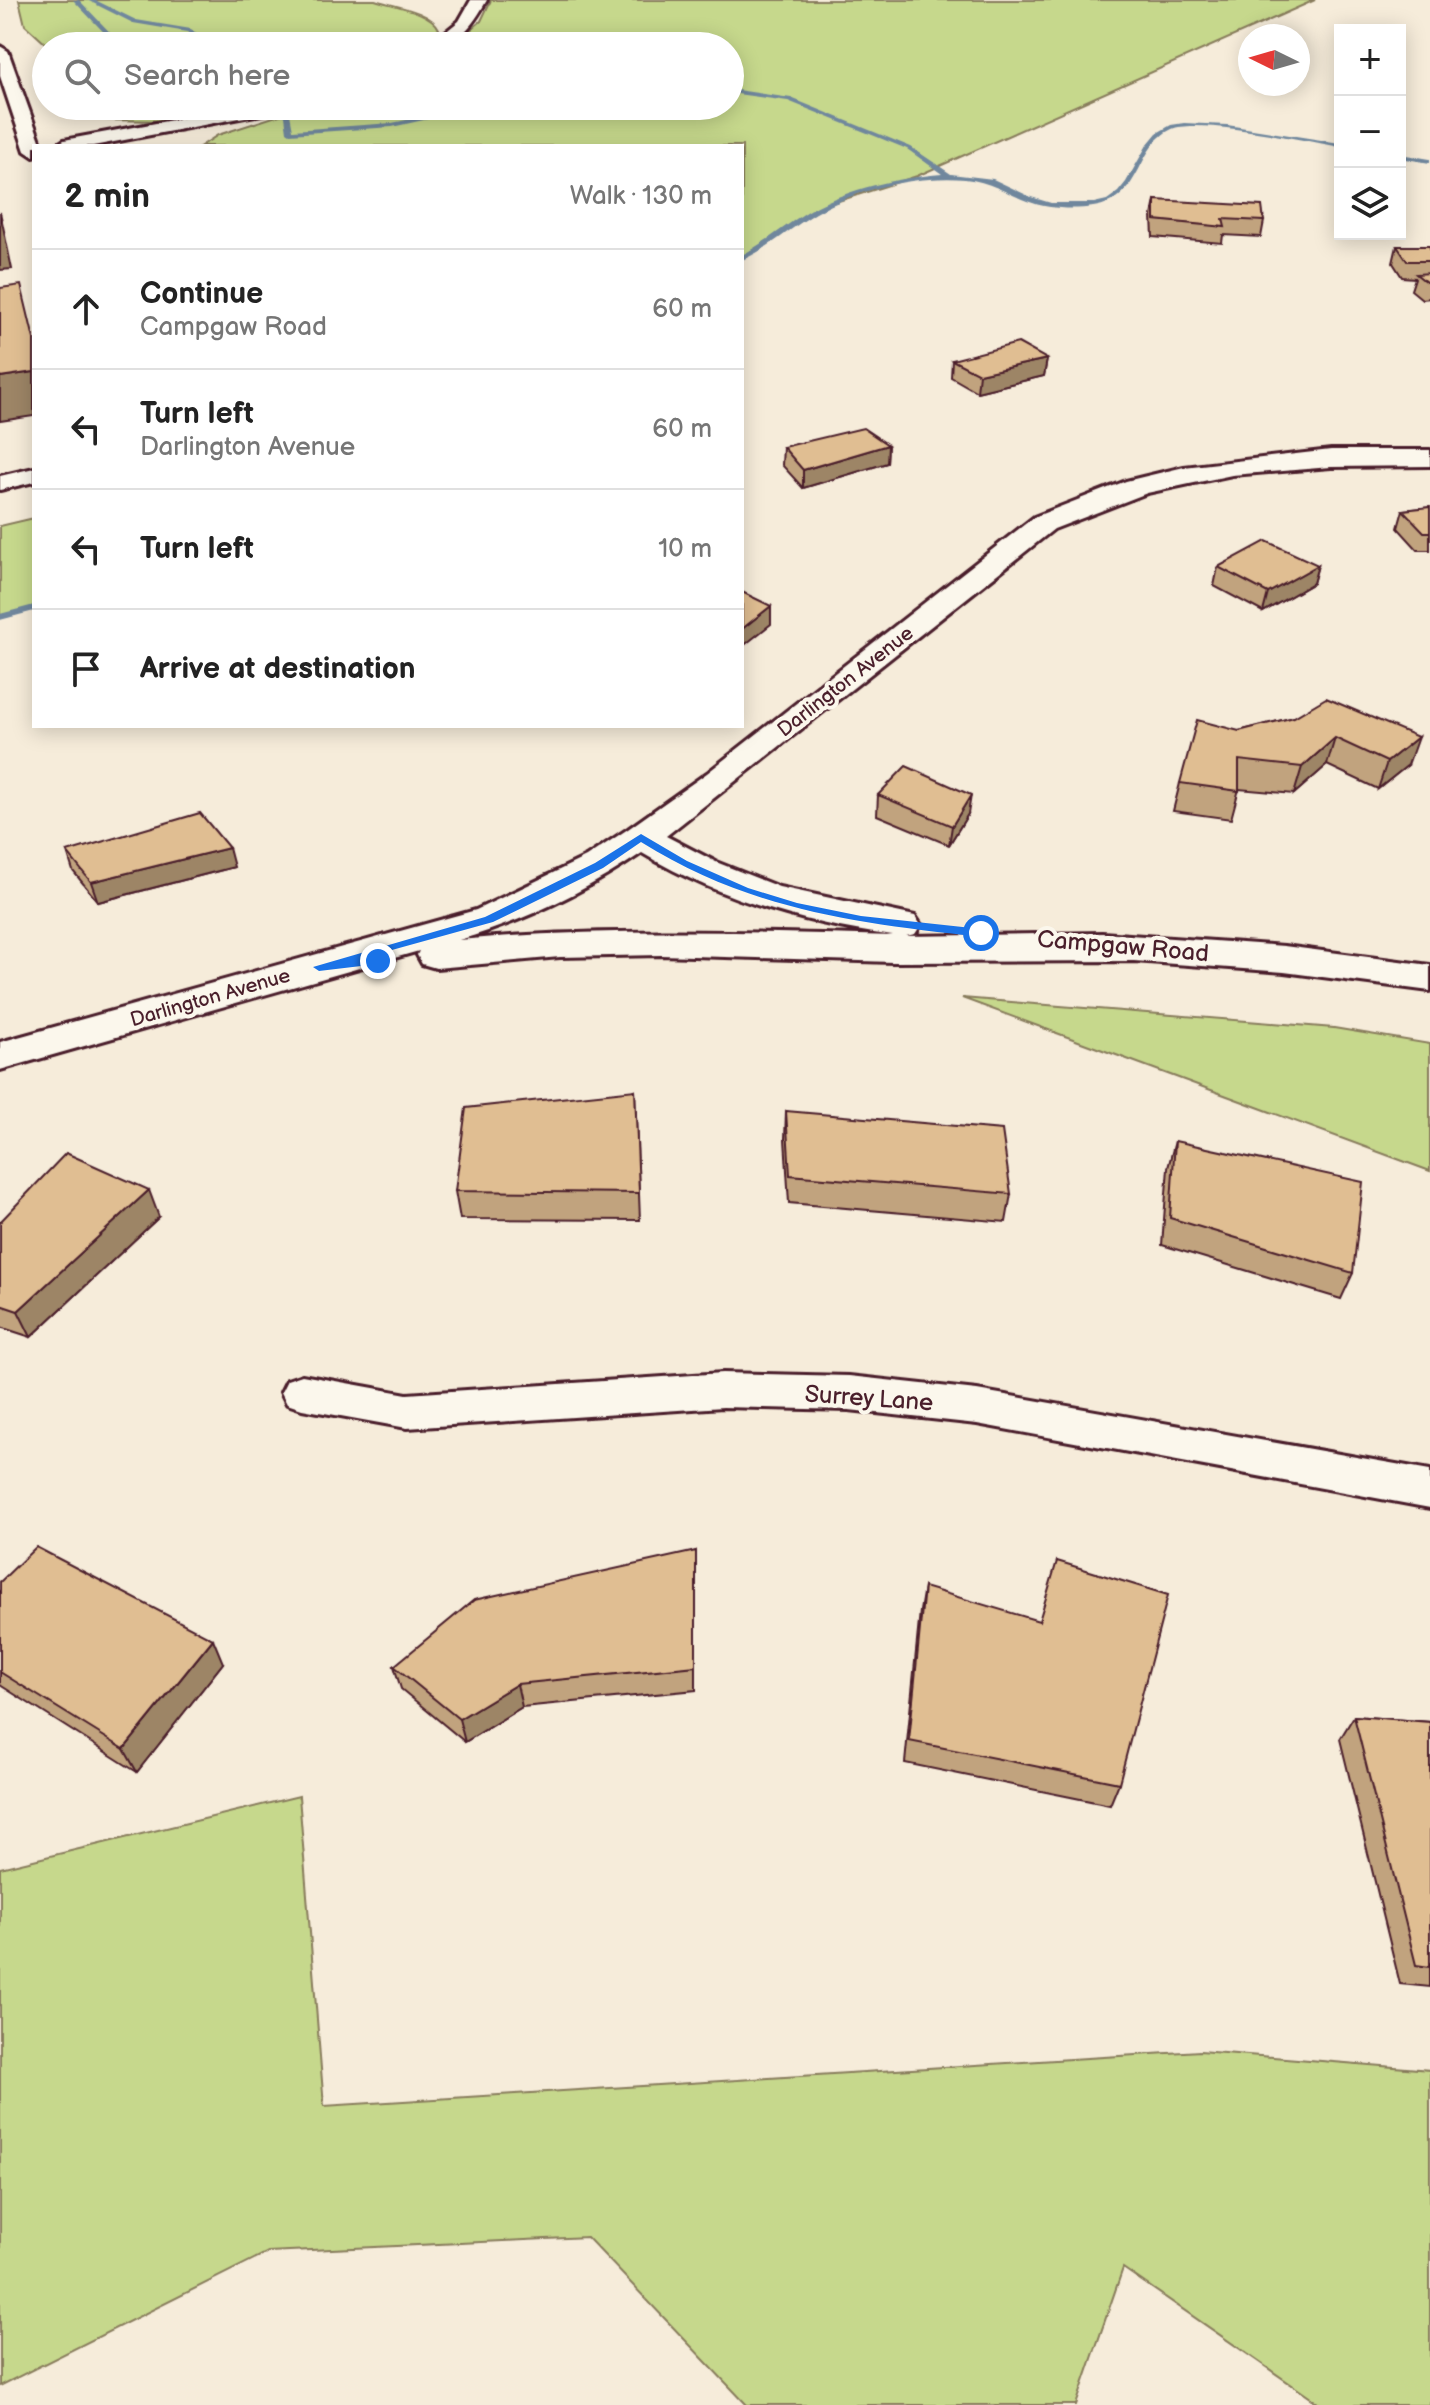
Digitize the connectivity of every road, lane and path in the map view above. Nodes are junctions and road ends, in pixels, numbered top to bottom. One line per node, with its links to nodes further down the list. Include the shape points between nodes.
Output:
1 (479, 0): 2 (street)
2 (454, 32)
3 (0, 51): 6 (street)
4 (202, 120): 5 (street)
5 (75, 144)
6 (32, 145)
7 (1430, 458): 10 (main road, Darlington Avenue, via 1237,465 1081,505 1044,523)
8 (32, 475): 9 (street)
9 (0, 483)
10 (641, 837): 11 (main road, Campgaw Road, via 683,863 795,907 861,920); 12 (main road, Darlington Avenue, via 599,865 489,919)
11 (1131, 949): 12 (main road, via 575,944); 13 (main road, Campgaw Road, via 1284,959)
12 (319, 967): 14 (main road, Darlington Avenue)
13 (1430, 978)
14 (0, 1056)
15 (302, 1392): 16 (street, Surrey Lane, via 407,1411 723,1390 849,1393 977,1407)
16 (1430, 1489)

